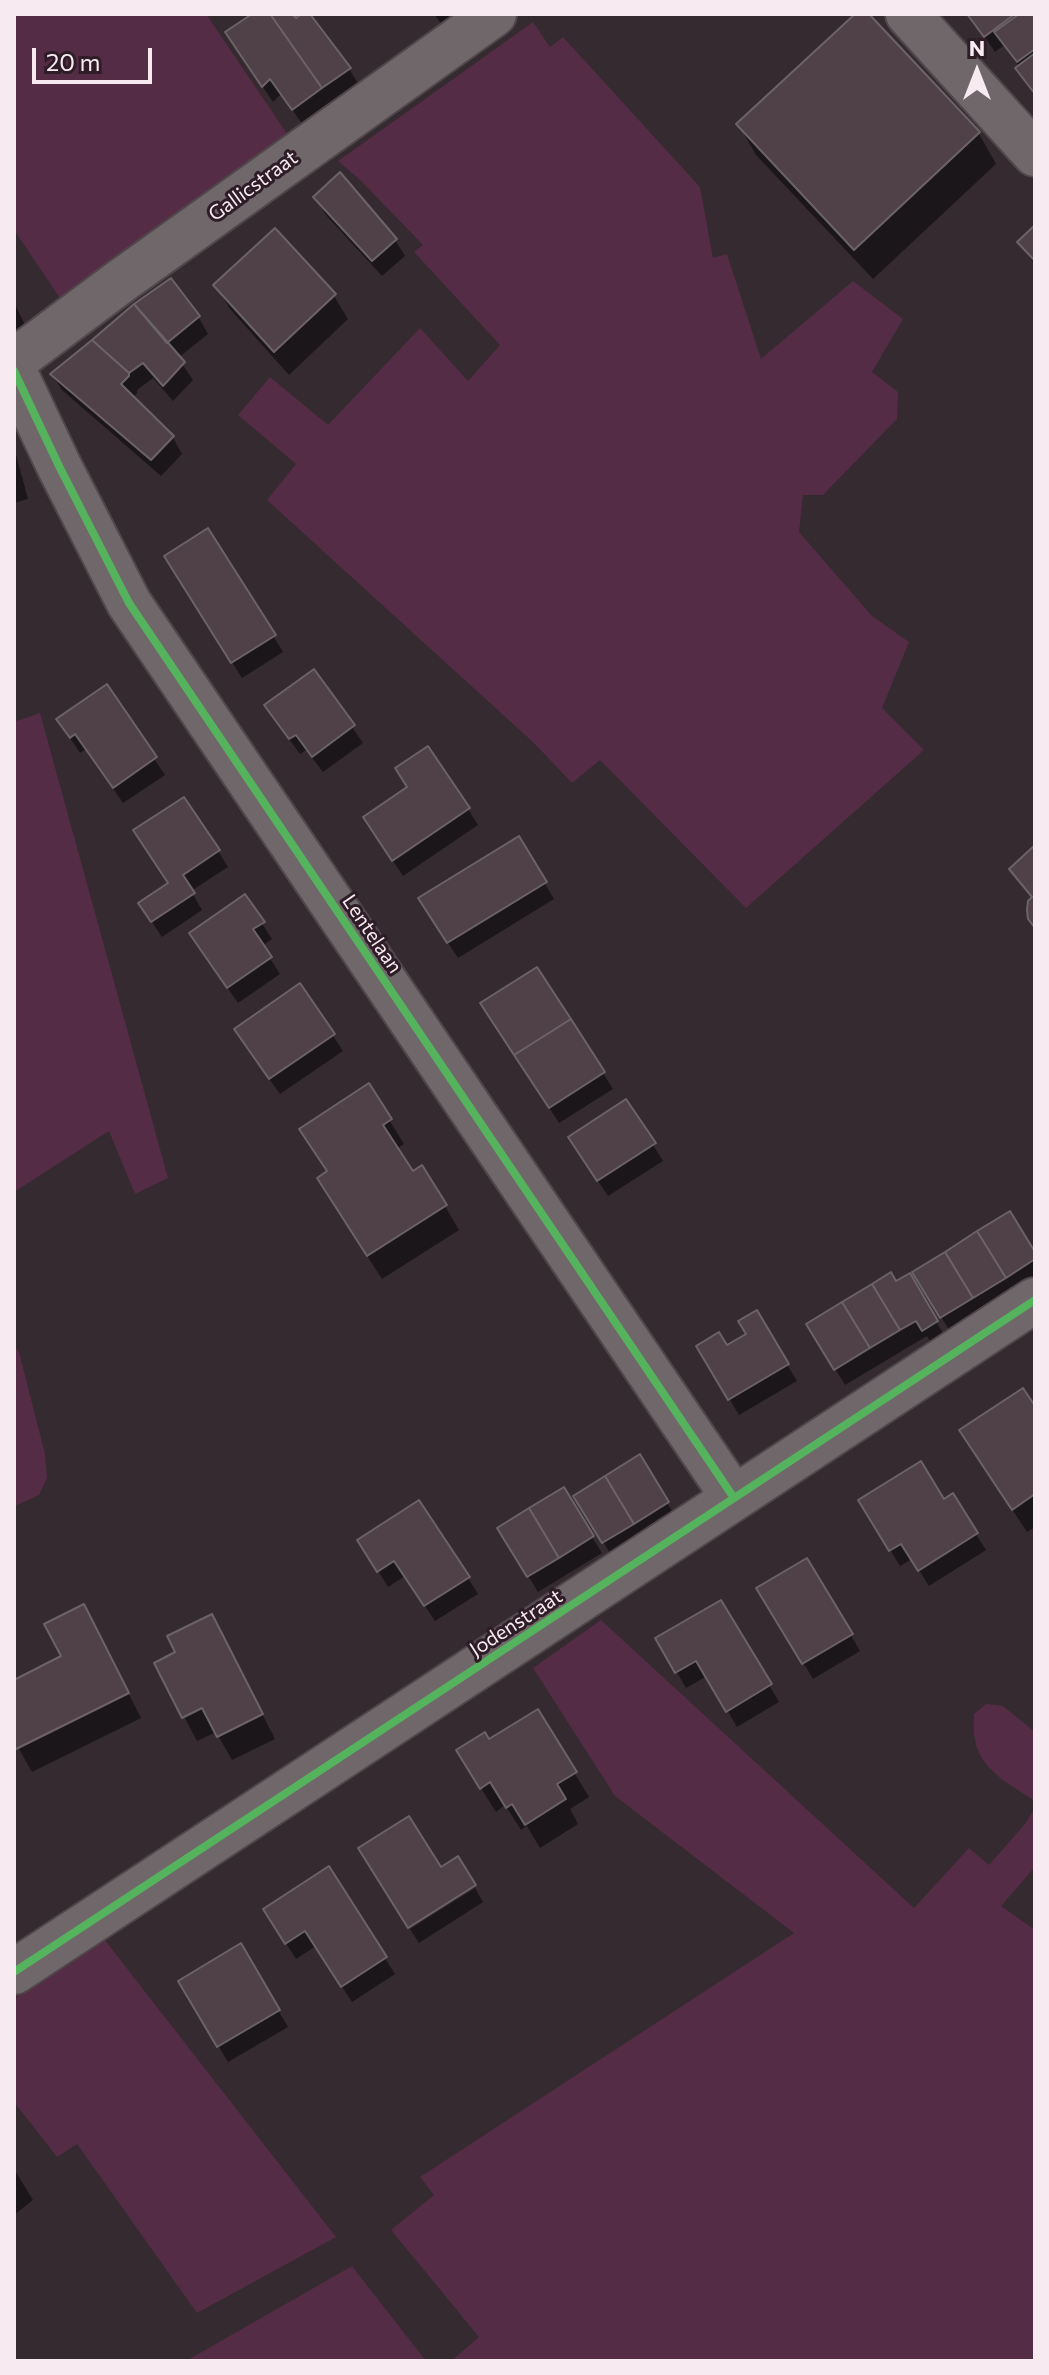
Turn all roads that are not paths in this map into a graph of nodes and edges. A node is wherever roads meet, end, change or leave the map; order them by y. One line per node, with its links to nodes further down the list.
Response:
1 (494, 14): 4 (street, Gallicstraat)
2 (908, 14): 3 (street)
3 (1035, 154)
4 (14, 361)
5 (14, 371): 7 (street, Lentelaan)
6 (1035, 1300): 7 (street, Jodenstraat)
7 (734, 1498): 8 (street, Jodenstraat)
8 (14, 1972)

